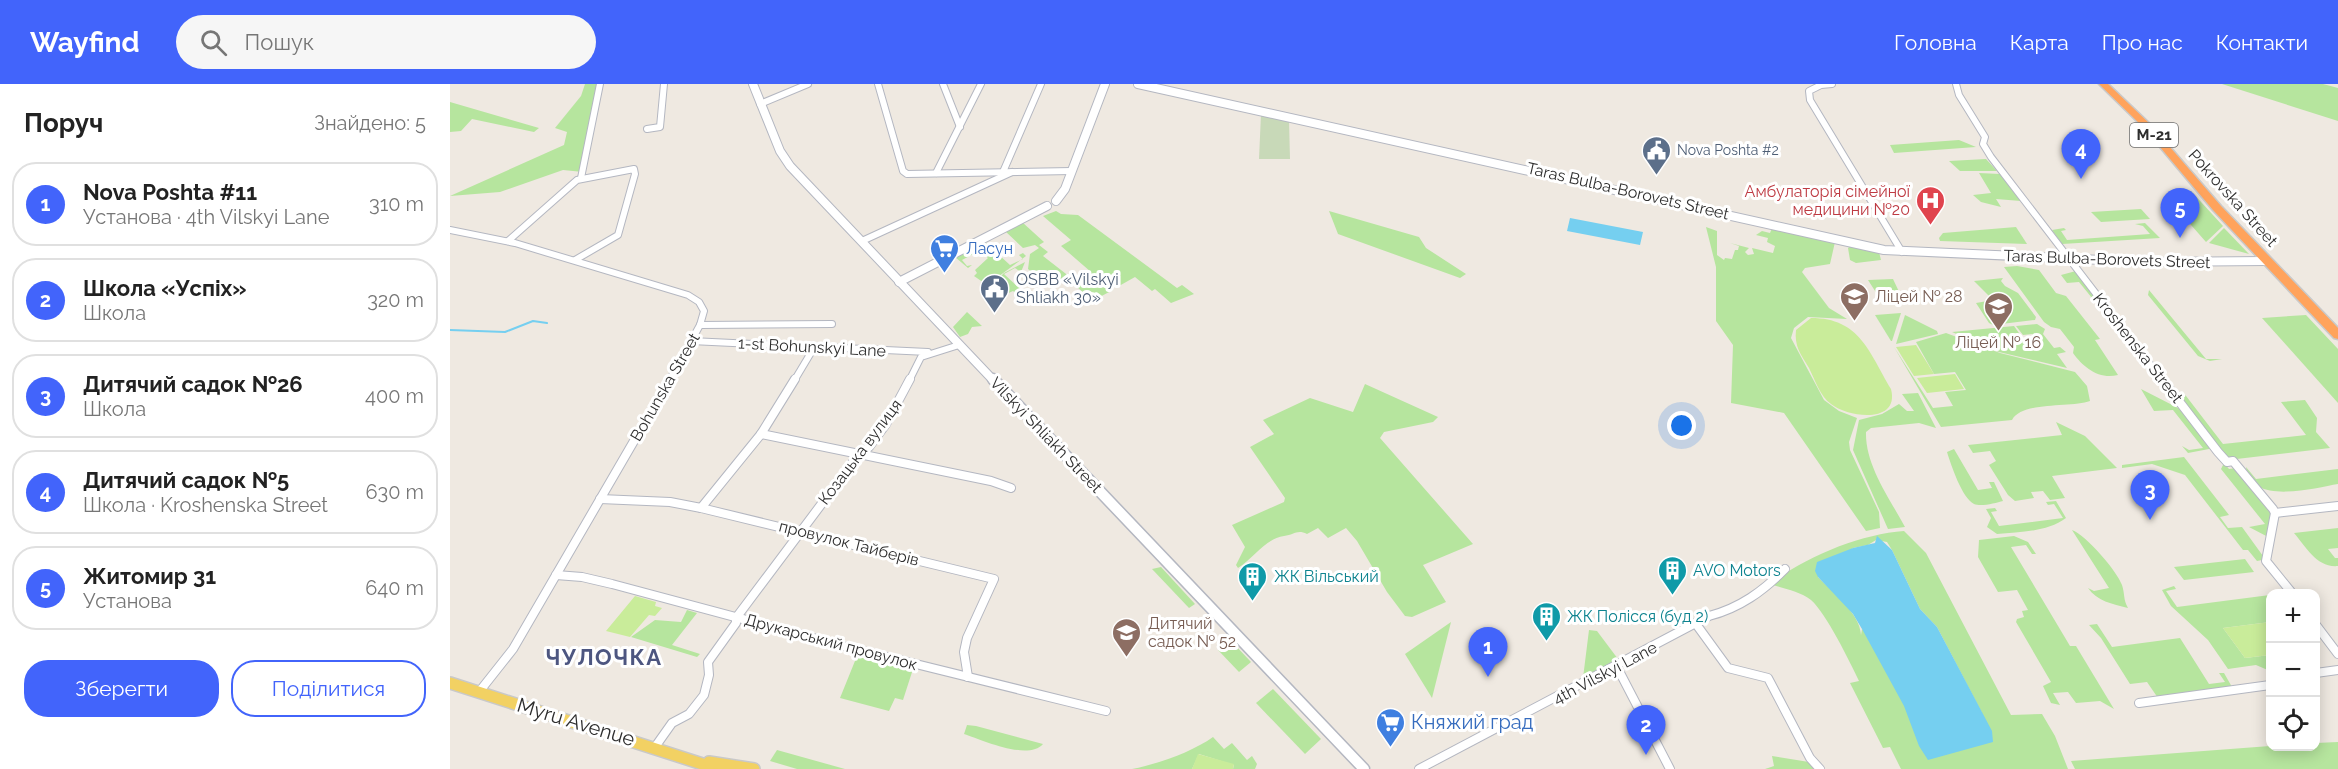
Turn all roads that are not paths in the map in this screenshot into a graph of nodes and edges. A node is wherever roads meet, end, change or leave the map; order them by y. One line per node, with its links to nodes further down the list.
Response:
1 (600, 84): 21 (street)
2 (664, 84): 16 (street)
3 (753, 84): 14 (street, Vilskyi Shliakh Street)
4 (808, 84): 14 (street)
5 (878, 84): 20 (street)
6 (944, 84): 15 (street)
7 (981, 84): 15 (street)
8 (1041, 84): 18 (street)
9 (1105, 84): 17 (street)
10 (1138, 84): 27 (street, Taras Bulba-Borovets Street)
11 (1832, 84): 27 (street)
12 (1956, 84): 28 (street, Kroshenska Street)
13 (2103, 84): 30 (highway, Pokrovska Street / М-21)
14 (760, 104): 26 (street, Vilskyi Shliakh Street)
15 (960, 127): 20 (street)
16 (647, 129)
17 (1072, 171): 19 (street); 22 (street)
18 (1003, 172): 19 (street); 20 (street)
19 (1013, 172): 26 (street)
20 (936, 173)
21 (581, 178): 25 (street); 29 (street)
22 (1056, 201): 23 (street)
23 (1047, 206): 31 (street)
24 (450, 230): 25 (street, Bohunska Street)
25 (508, 241): 29 (street, Bohunska Street)
26 (862, 241): 31 (street, Vilskyi Shliakh Street)
27 (1902, 252): 28 (street, Taras Bulba-Borovets Street)
28 (2069, 259): 30 (street, Taras Bulba-Borovets Street); 45 (street, Kroshenska Street)
29 (575, 260): 33 (street, Bohunska Street)
30 (2267, 261): 34 (highway, Pokrovska Street / М-21)
31 (899, 282): 36 (street, Vilskyi Shliakh Street)
32 (832, 324): 33 (street)
33 (700, 325): 35 (street, Bohunska Street)
34 (2338, 335)
35 (691, 341): 37 (street, 1-st Bohunskyi Lane); 42 (street, Bohunska Street)
36 (959, 345): 38 (street); 67 (street, Vilskyi Shliakh Street)
37 (815, 346): 38 (street, 1-st Bohunskyi Lane); 39 (street)
38 (933, 352): 40 (street, Козацька вулиця)
39 (761, 434): 40 (street); 44 (street)
40 (859, 454): 41 (street); 46 (street, Козацька вулиця)
41 (1011, 488)
42 (600, 499): 44 (street, провулок Тайберів); 48 (street, Bohunska Street)
43 (2338, 506): 45 (street)
44 (701, 508): 46 (street, провулок Тайберів)
45 (2276, 513): 49 (street)
46 (801, 531): 50 (street, Козацька вулиця); 57 (street, провулок Тайберів)
47 (1785, 569): 51 (street, 4th Vilskyi Lane)
48 (556, 575): 50 (street, Друкарський провулок); 60 (street, Bohunska Street)
49 (2288, 589)
50 (736, 618): 57 (street, Друкарський провулок); 63 (street, Козацька вулиця)
51 (1696, 624): 54 (street, 4th Vilskyi Lane); 70 (street)
52 (2320, 630): 53 (street)
53 (2338, 654)
54 (1617, 667): 68 (street, 4th Vilskyi Lane); 69 (street)
55 (2338, 670): 56 (street)
56 (2320, 672)
57 (968, 677): 62 (street, Друкарський провулок)
58 (450, 683): 60 (main road, Myru Avenue)
59 (2266, 686): 61 (street)
60 (479, 692): 63 (main road, Myru Avenue)
61 (2139, 703)
62 (1106, 711)
63 (655, 747): 64 (main road, Myru Avenue)
64 (702, 762): 65 (main road, Myru Avenue); 66 (main road, Myru Avenue)
65 (718, 769)
66 (754, 769)
67 (1364, 769)
68 (1419, 769)
69 (1670, 769)
70 (1820, 769)

